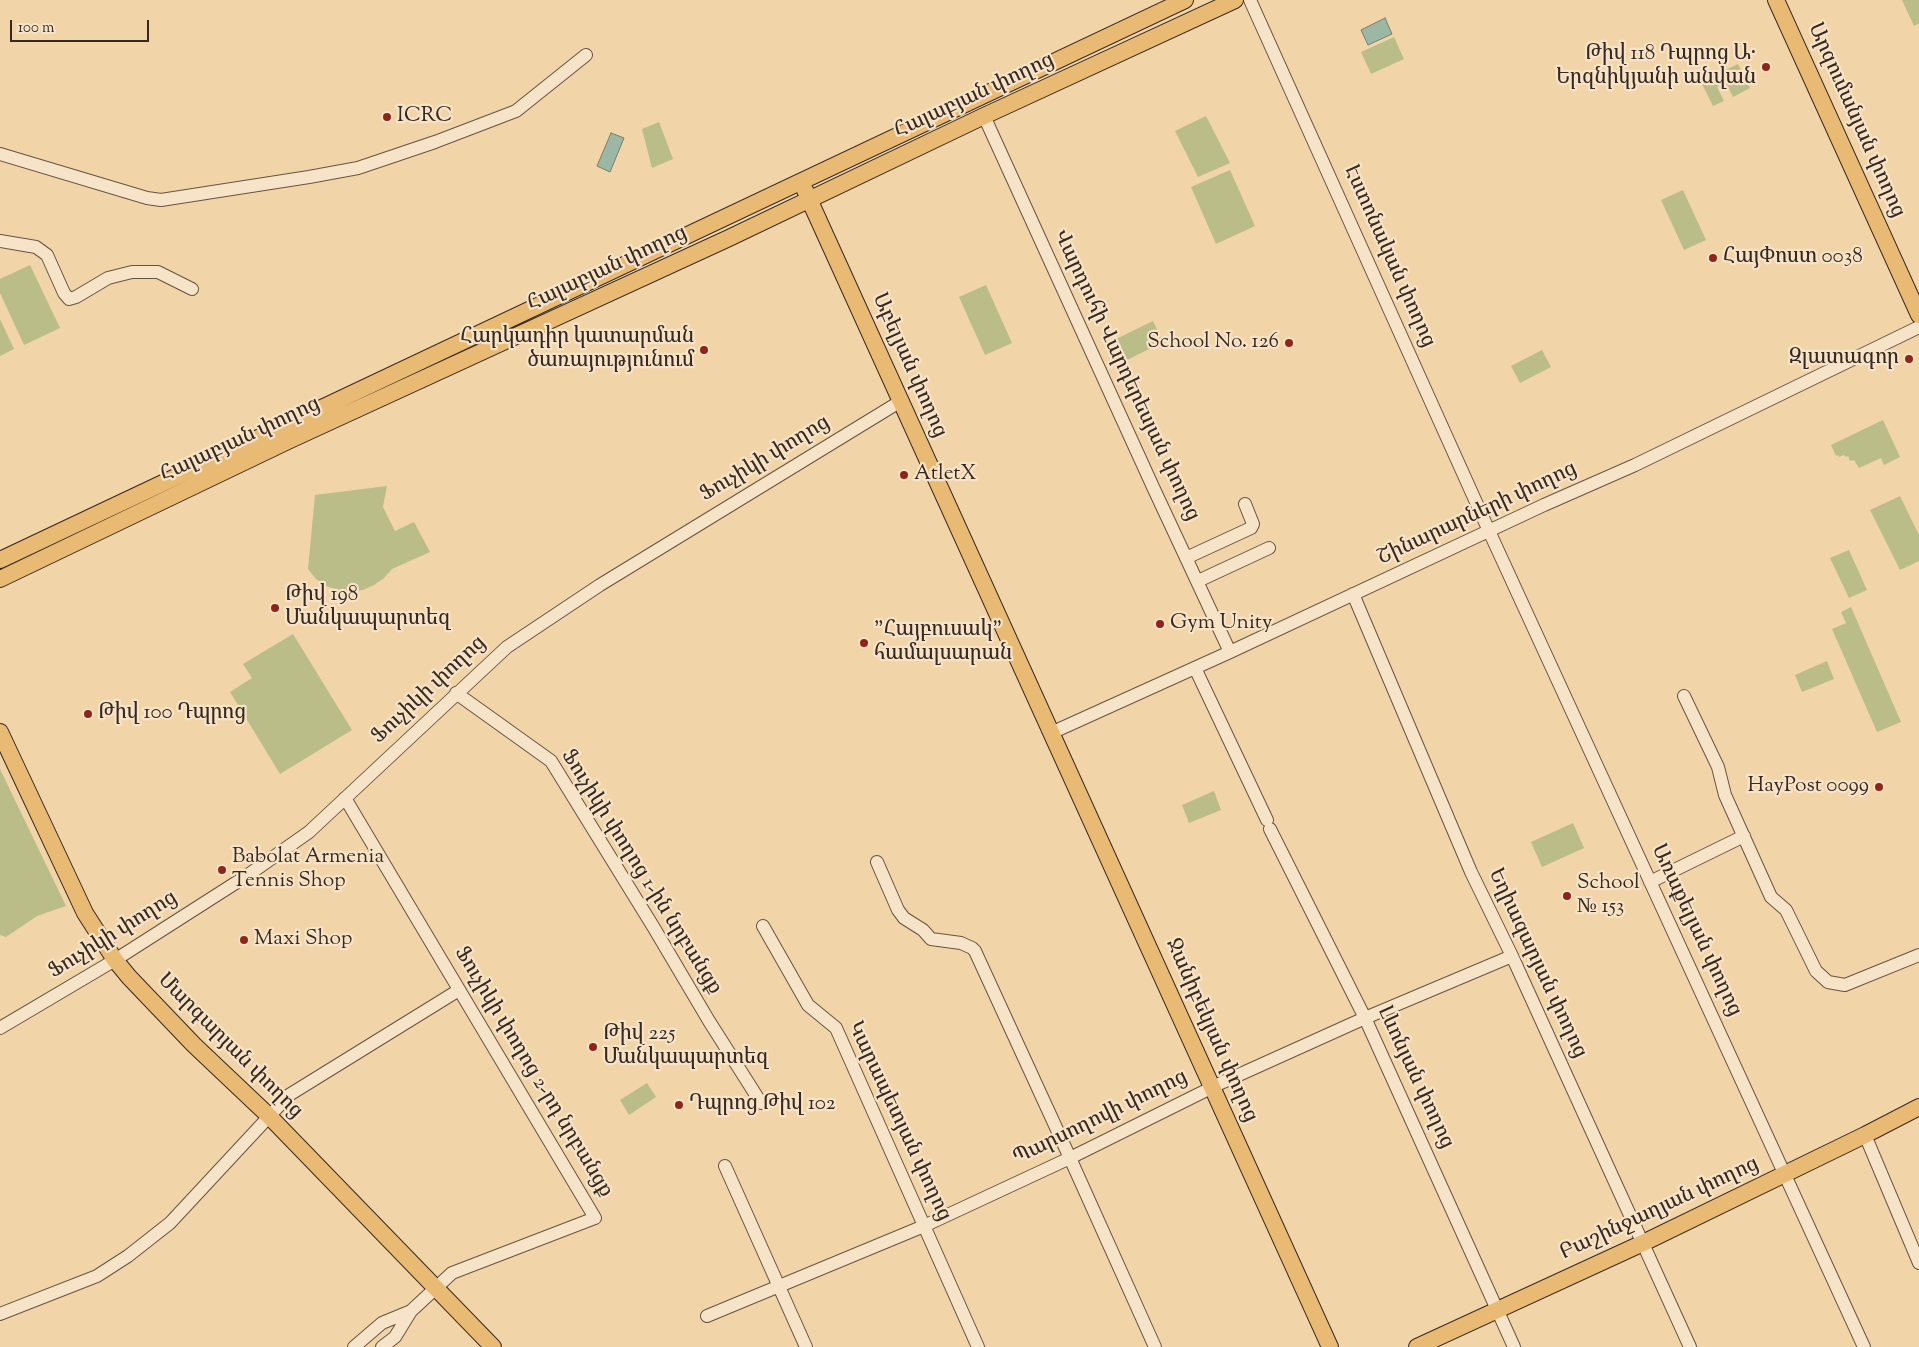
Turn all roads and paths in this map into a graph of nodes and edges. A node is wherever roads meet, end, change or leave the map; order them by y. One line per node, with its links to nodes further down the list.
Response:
1 (1184, 0): 8 (main road, Հալաբյան փողոց)
2 (1234, 0): 6 (main road, Հալաբյան փողոց)
3 (1250, 0): 20 (street, Էստոնական փողոց)
4 (1776, 0): 14 (main road, Արզումանյան փողոց)
5 (586, 55): 7 (street)
6 (984, 116): 9 (main road, Հալաբյան փողոց); 22 (street, Վարդուհի Վարդերեսյան փողոց)
7 (0, 154)
8 (801, 182): 9 (main road, Աբելյան փողոց); 10 (main road, Հալաբյան փողոց)
9 (809, 199): 12 (main road, Հալաբյան փողոց); 18 (main road, Աբելյան փողոց)
10 (687, 236): 12 (main road); 16 (main road, Հալաբյան փողոց)
11 (0, 242): 13 (street)
12 (695, 253): 17 (main road, Հալաբյան փողոց)
13 (192, 289)
14 (1919, 315)
15 (1919, 328): 20 (street, Շինարարների փողոց)
16 (468, 340): 17 (main road); 23 (main road, Հալաբյան փողոց)
17 (476, 354): 24 (main road, Հալաբյան փողոց)
18 (901, 402): 29 (street, Ֆուչիկի փողոց); 32 (main road, Աբելյան փողոց)
19 (1245, 504): 22 (street)
20 (1489, 531): 26 (street, Շինարարների փողոց); 37 (street, Առաքելյան փողոց)
21 (1269, 548): 25 (street)
22 (1186, 558): 25 (street, Վարդուհի Վարդերեսյան փողոց)
23 (0, 560)
24 (0, 578)
25 (1198, 581): 27 (street, Վարդուհի Վարդերեսյան փողոց)
26 (1353, 594): 27 (street, Շինարարների փողոց); 40 (street, Եղիազարյան փողոց)
27 (1230, 652): 28 (street, Շինարարների փողոց)
28 (1195, 668): 32 (street, Շինարարների փողոց); 43 (street, Լևոնյան փողոց)
29 (456, 693): 34 (street, Ֆուչիկի փողոց); 46 (street, Ֆուչիկի փողոց 1-ին նրբանցք)
30 (1684, 696): 35 (street)
31 (0, 732): 41 (main road, Մարգարյան փողոց)
32 (1051, 733): 45 (main road, Ջանիբեկյան փողոց)
33 (0, 748): 41 (main road, Մարգարյան փողոց)
34 (345, 798): 41 (street, Ֆուչիկի փողոց); 42 (street, Ֆուչիկի փողոց 2-րդ նրբանցք)
35 (1744, 836): 37 (street); 39 (street)
36 (877, 862): 50 (street)
37 (1650, 882): 52 (street, Առաքելյան փողոց)
38 (763, 926): 53 (street, Կարապետյան փողոց)
39 (1919, 955)
40 (1512, 956): 43 (street, Պարսողովի փողոց); 54 (street, Եղիազարյան փողոց)
41 (114, 961): 44 (street, Ֆուչիկի փողոց); 48 (main road, Մարգարյան փողոց)
42 (459, 990): 48 (street); 57 (street, Ֆուչիկի փողոց 2-րդ նրբանցք)
43 (1365, 1018): 45 (street, Պարսողովի փողոց); 58 (street, Լևոնյան փողոց)
44 (0, 1028)
45 (1212, 1088): 50 (street, Պարսողովի փողոց); 70 (main road, Ջանիբեկյան փողոց)
46 (761, 1103)
47 (1919, 1107): 49 (main road, Բաշինջաղյան փողոց)
48 (268, 1117): 57 (main road, Մարգարյան փողոց); 60 (street)
49 (1865, 1135): 52 (main road, Բաշինջաղյան փողոց); 55 (street)
50 (1070, 1158): 53 (street, Պարսողովի փողոց); 69 (street)
51 (725, 1166): 56 (street)
52 (1786, 1174): 54 (main road, Բաշինջաղյան փողոց); 74 (street, Առաքելյան փողոց)
53 (924, 1226): 56 (street, Պարսողովի փողոց); 68 (street, Կարապետյան փողոց)
54 (1643, 1243): 58 (main road, Բաշինջաղյան փողոց); 73 (street, Եղիազարյան փողոց)
55 (1919, 1263)
56 (779, 1287): 61 (street, Պարսողովի փողոց); 67 (street)
57 (434, 1289): 59 (street); 66 (main road, Մարգարյան փողոց)
58 (1498, 1310): 71 (main road, Բաշինջաղյան փողոց); 72 (street, Լևոնյան փողոց)
59 (411, 1311): 62 (street); 63 (street)
60 (0, 1314)
61 (706, 1316)
62 (382, 1323): 63 (street); 64 (street)
63 (395, 1337): 65 (street)
64 (354, 1347)
65 (382, 1347)
66 (492, 1347)
67 (806, 1347)
68 (978, 1347)
69 (1155, 1347)
70 (1330, 1347)
71 (1417, 1347)
72 (1514, 1347)
73 (1690, 1347)
74 (1864, 1347)

